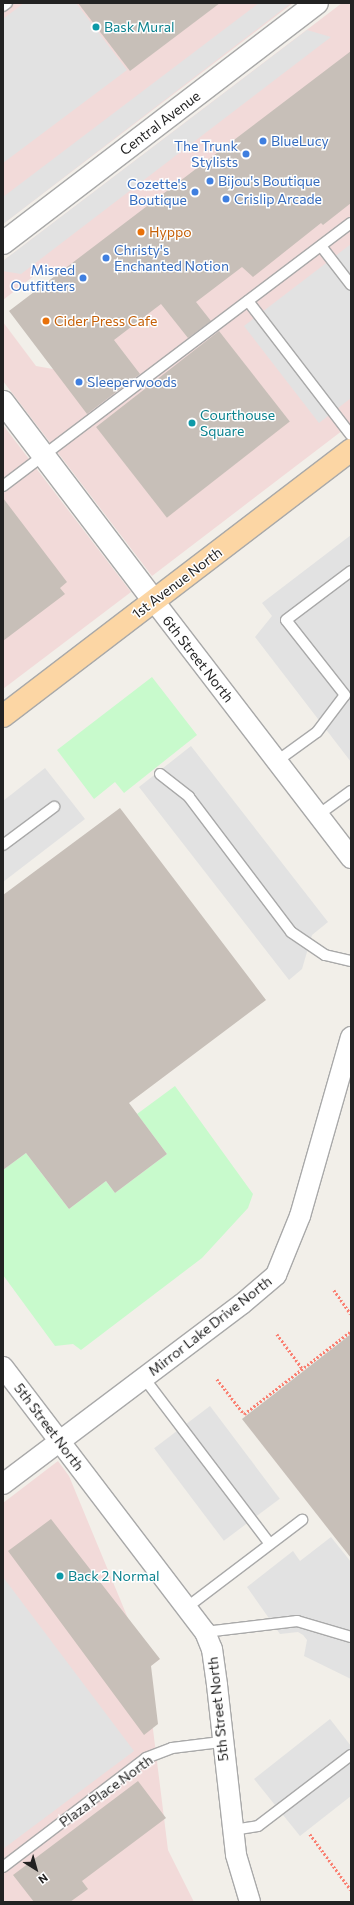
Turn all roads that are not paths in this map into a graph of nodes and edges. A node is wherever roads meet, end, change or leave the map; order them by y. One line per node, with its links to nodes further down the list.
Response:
1 (7, 3): 3 (lane)
2 (317, 3): 5 (street, Central Avenue)
3 (3, 6)
4 (351, 223): 6 (lane)
5 (3, 243)
6 (321, 246): 7 (lane); 8 (lane)
7 (351, 284)
8 (248, 301): 10 (lane); 12 (lane)
9 (3, 402): 12 (street, 6th Street North)
10 (351, 435)
11 (351, 450): 15 (main road, 1st Avenue North)
12 (44, 456): 13 (lane); 15 (street, 6th Street North)
13 (3, 486)
14 (351, 571): 16 (lane)
15 (154, 601): 17 (main road, 1st Avenue North); 18 (street, 6th Street North)
16 (348, 691): 18 (lane)
17 (3, 716)
18 (277, 761): 22 (street, 6th Street North)
19 (160, 774): 25 (lane)
20 (351, 791): 22 (lane)
21 (54, 807): 23 (lane)
22 (318, 815): 24 (street, 6th Street North)
23 (3, 845)
24 (351, 858)
25 (351, 961)
26 (351, 1037): 28 (street, Mirror Lake Drive North)
27 (3, 1367): 29 (street, 5th Street North)
28 (144, 1378): 29 (street, Mirror Lake Drive North); 32 (lane)
29 (59, 1441): 30 (street, Mirror Lake Drive North); 33 (street, 5th Street North)
30 (3, 1484)
31 (302, 1520): 32 (lane)
32 (270, 1544): 33 (lane)
33 (186, 1608): 34 (street, 5th Street North)
34 (205, 1632): 35 (lane); 36 (street, 5th Street North)
35 (351, 1637)
36 (221, 1742): 38 (street, 5th Street North); 39 (lane, Plaza Place North)
37 (351, 1755): 38 (lane)
38 (233, 1830): 40 (street, 5th Street North)
39 (3, 1867)
40 (250, 1902)

